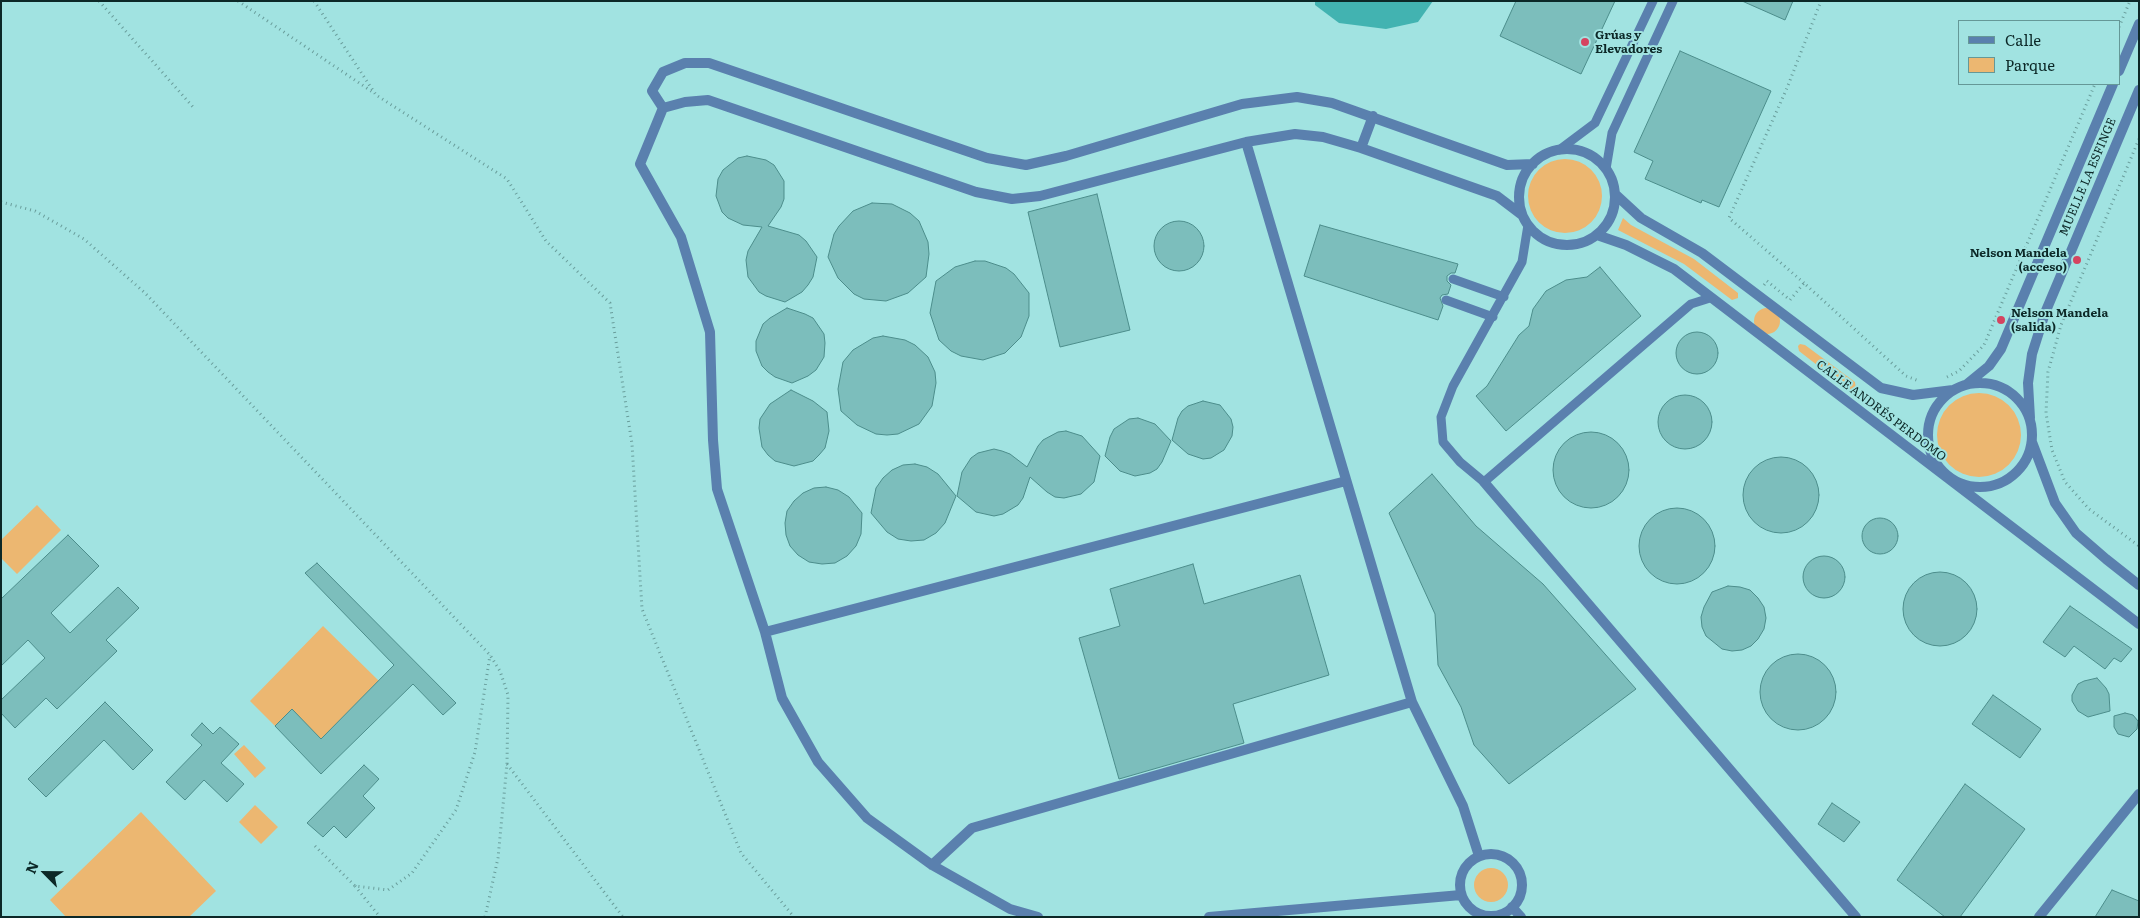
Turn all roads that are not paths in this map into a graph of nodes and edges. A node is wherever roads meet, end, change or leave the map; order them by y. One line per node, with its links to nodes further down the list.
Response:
1 (1652, 1): 11 (lane)
2 (1673, 1): 13 (lane)
3 (2139, 24): 4 (street)
4 (2120, 69)
5 (2113, 85): 23 (street, MUELLE LA ESFINGE)
6 (2139, 90): 25 (street, MUELLE LA ESFINGE)
7 (663, 108): 8 (street); 9 (street); 32 (street)
8 (1373, 116): 10 (street); 12 (street)
9 (1246, 142): 10 (street); 28 (street)
10 (1361, 148): 15 (street)
11 (1559, 150): 12 (street); 13 (street)
12 (1532, 164): 15 (street)
13 (1606, 169): 14 (street)
14 (1615, 194): 17 (street); 24 (street, CALLE ANDRÉS PERDOMO)
15 (1522, 215): 16 (street)
16 (1528, 225): 17 (street); 19 (lane)
17 (1597, 235): 20 (street, CALLE ANDRÉS PERDOMO)
18 (1453, 279): 19 (lane)
19 (1504, 297): 22 (lane)
20 (1710, 298): 27 (street, CALLE ANDRÉS PERDOMO); 29 (lane)
21 (1446, 300): 22 (lane)
22 (1492, 317): 29 (lane)
23 (1967, 384): 24 (street); 25 (street)
24 (1953, 390): 27 (street)
25 (2030, 418): 26 (street)
26 (2032, 442): 27 (street); 30 (street)
27 (1952, 480): 31 (street, CALLE ANDRÉS PERDOMO)
28 (1346, 481): 32 (street); 33 (street)
29 (1484, 482): 42 (street)
30 (2139, 585)
31 (2139, 624)
32 (765, 632): 36 (street)
33 (1412, 702): 35 (street); 36 (street)
34 (2139, 794): 43 (street)
35 (1479, 856): 37 (street); 38 (street)
36 (932, 865): 39 (street)
37 (1462, 895): 38 (street); 40 (street)
38 (1512, 907): 41 (street)
39 (1038, 917)
40 (1209, 917)
41 (1521, 917)
42 (1856, 917)
43 (2039, 917)

